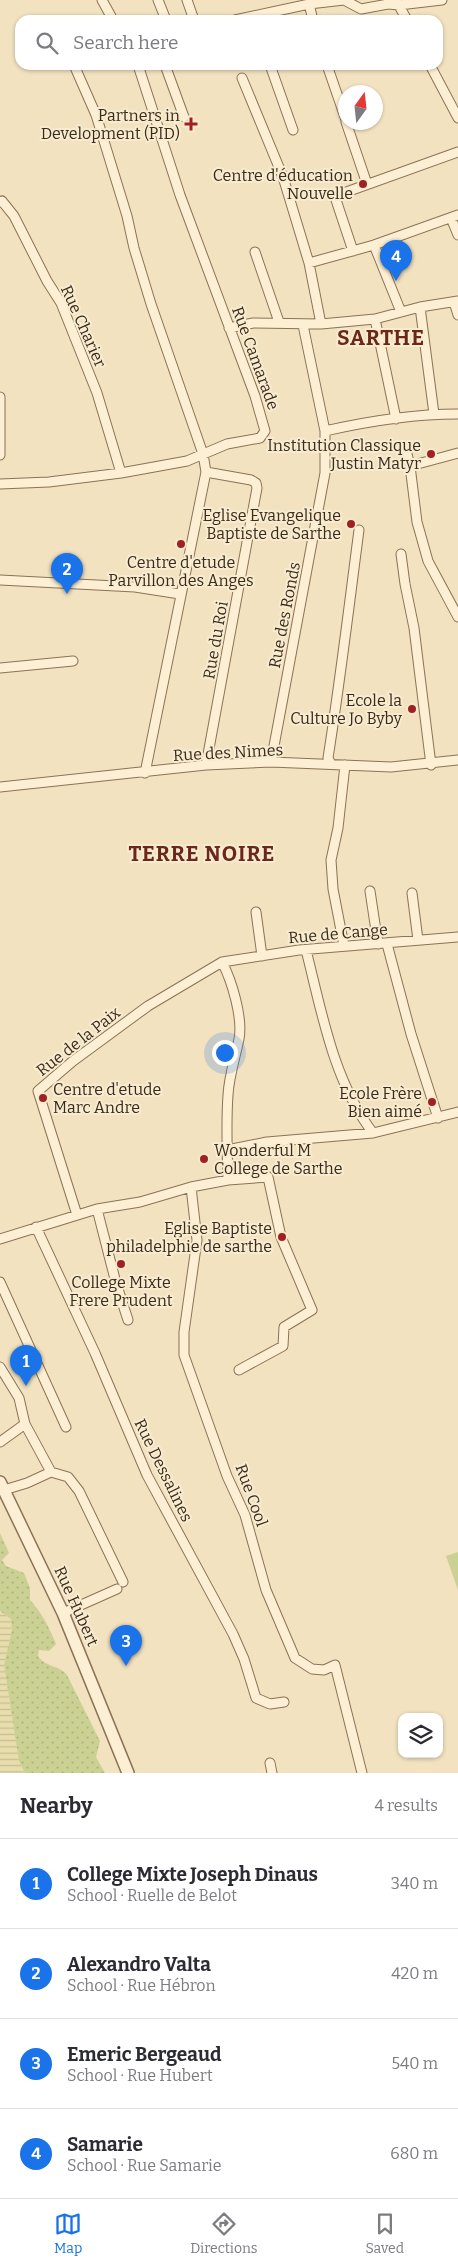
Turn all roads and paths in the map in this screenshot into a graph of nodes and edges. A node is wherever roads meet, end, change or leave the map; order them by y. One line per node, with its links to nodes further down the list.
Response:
1 (102, 0): 8 (street)
2 (158, 0): 9 (street)
3 (186, 0): 10 (street)
4 (344, 0): 6 (street); 7 (street)
5 (442, 0): 6 (street)
6 (398, 3): 13 (street)
7 (309, 4): 11 (street); 12 (street)
8 (110, 15)
9 (164, 15)
10 (192, 15)
11 (267, 15)
12 (312, 15)
13 (404, 15)
14 (76, 70): 51 (street)
15 (140, 70): 43 (street, Rue Camarade)
16 (167, 70): 22 (street)
17 (272, 70): 24 (street)
18 (329, 70): 21 (street)
19 (433, 70): 23 (street)
20 (242, 78): 34 (street)
21 (338, 97)
22 (184, 117)
23 (458, 118)
24 (293, 130)
25 (349, 130): 27 (street)
26 (458, 152): 27 (street)
27 (367, 184): 32 (street)
28 (0, 202): 55 (street, Rue Charier)
29 (454, 216): 30 (street); 31 (street)
30 (458, 236)
31 (374, 245): 32 (street); 37 (street)
32 (353, 251): 34 (street)
33 (255, 252): 40 (street)
34 (309, 263): 41 (street)
35 (456, 302): 36 (street); 38 (street)
36 (420, 307): 37 (street); 45 (street)
37 (401, 312): 39 (street)
38 (458, 316)
39 (375, 319): 41 (street); 47 (street)
40 (279, 322): 42 (street); 43 (street)
41 (321, 324): 42 (street)
42 (303, 325): 48 (street, Rue des Ronds)
43 (229, 328): 51 (street, Rue Camarade)
44 (0, 397): 52 (street)
45 (434, 414): 46 (street); 47 (street)
46 (458, 414)
47 (396, 419): 48 (street)
48 (325, 431): 65 (street, Rue des Ronds)
49 (405, 446): 53 (street)
50 (458, 453): 53 (street)
51 (203, 454): 54 (street); 55 (street, Rue Camarade)
52 (0, 455)
53 (410, 466): 61 (street)
54 (206, 472): 60 (street); 68 (street, Rue du Roi)
55 (121, 473): 56 (street, Rue Camarade)
56 (0, 484)
57 (359, 530): 66 (street)
58 (401, 554): 69 (street)
59 (0, 580): 60 (street)
60 (180, 594): 70 (street)
61 (458, 617)
62 (73, 661): 63 (street)
63 (0, 668)
64 (458, 760): 69 (street, Rue des Nimes)
65 (271, 762): 66 (street, Rue des Nimes); 68 (street, Rue des Nimes)
66 (331, 764): 67 (street, Rue des Nimes)
67 (345, 764): 69 (street, Rue des Nimes); 78 (street)
68 (206, 765): 70 (street, Rue des Nimes)
69 (431, 765)
70 (145, 773): 71 (street, Rue des Nimes)
71 (0, 787)
72 (370, 891): 77 (street)
73 (412, 893): 76 (street)
74 (256, 912): 80 (street)
75 (458, 937): 76 (street, Rue de Cange)
76 (418, 940): 77 (street, Rue de Cange)
77 (383, 944): 78 (street, Rue de Cange); 83 (street)
78 (344, 946): 79 (street, Rue de Cange)
79 (306, 950): 80 (street, Rue de Cange); 84 (street)
80 (262, 956): 81 (street, Rue de Cange)
81 (222, 962): 85 (street); 89 (street, Rue de la Paix)
82 (458, 1112): 83 (street)
83 (438, 1118): 84 (street)
84 (373, 1133): 85 (street)
85 (227, 1150): 86 (street)
86 (228, 1180): 87 (street); 95 (street)
87 (190, 1187): 88 (street); 106 (street, Rue Cool)
88 (97, 1209): 89 (street); 93 (street)
89 (77, 1215): 90 (street)
90 (36, 1227): 91 (street); 102 (street, Rue Dessalines)
91 (0, 1239)
92 (0, 1282): 97 (street)
93 (128, 1320)
94 (0, 1367): 96 (street)
95 (239, 1370)
96 (25, 1424): 98 (street); 99 (street)
97 (66, 1427)
98 (0, 1442)
99 (51, 1472): 100 (street); 101 (street)
100 (2, 1486): 101 (street, Rue Hubert)
101 (63, 1613): 104 (street, Rue Hubert)
102 (284, 1702)
103 (270, 1763): 105 (street)
104 (128, 1773)
105 (272, 1773)
106 (362, 1773)

